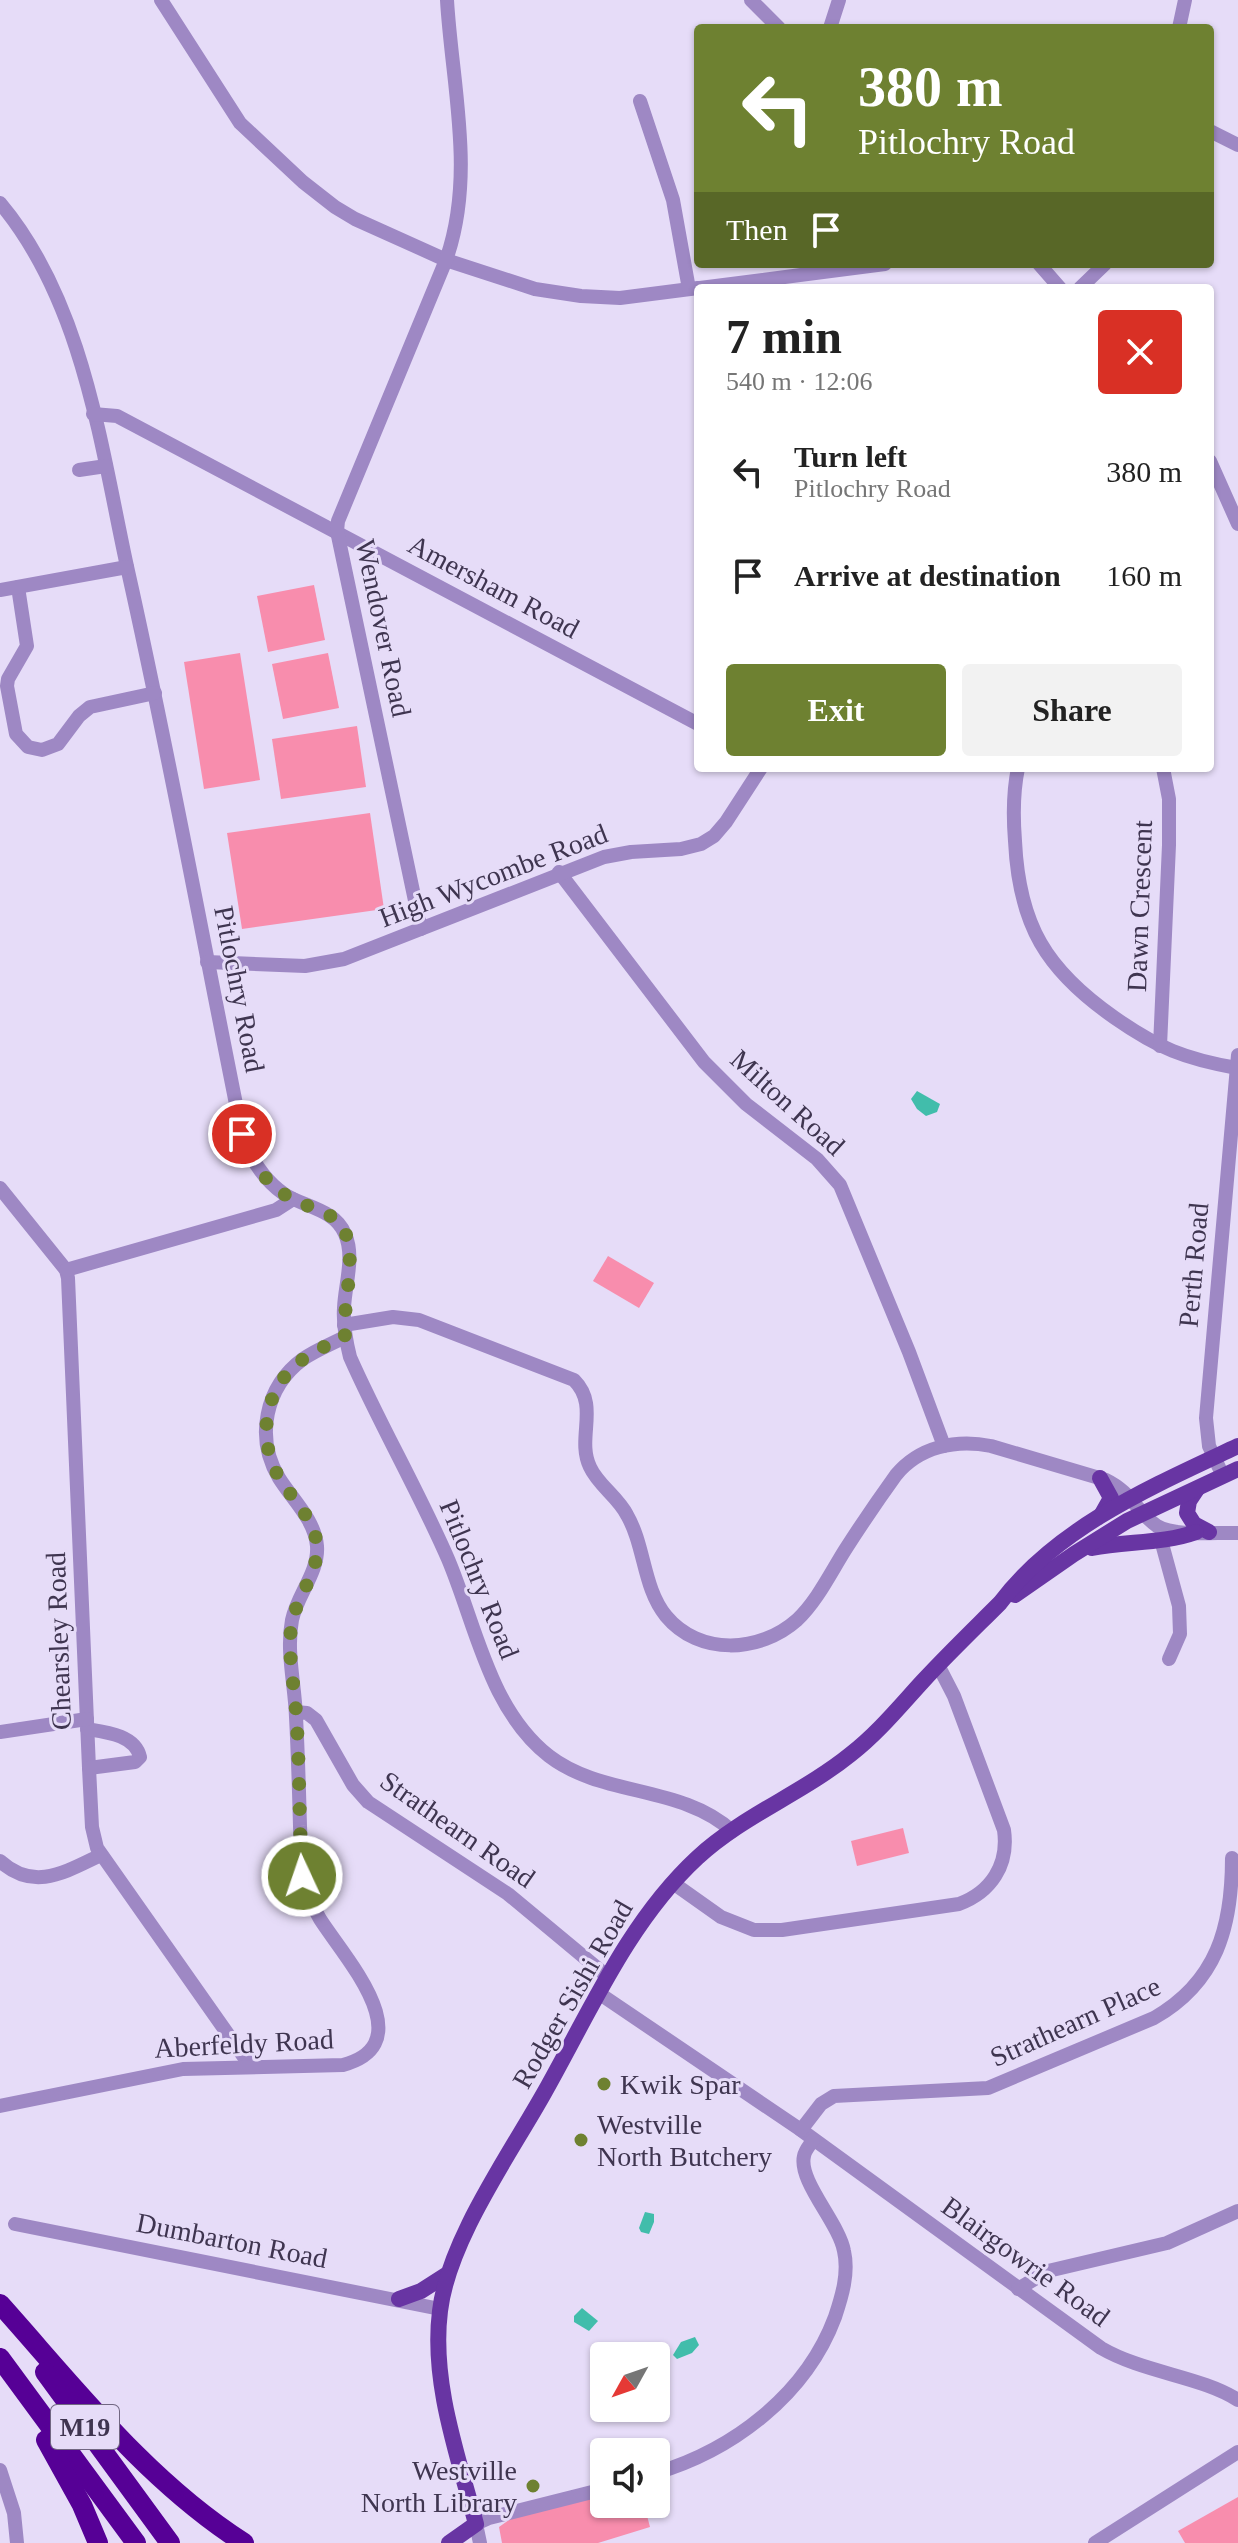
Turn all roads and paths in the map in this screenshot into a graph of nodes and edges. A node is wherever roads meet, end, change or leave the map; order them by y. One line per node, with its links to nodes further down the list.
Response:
1 (161, 0): 13 (street)
2 (447, 0): 13 (street, Wendover Road)
3 (751, 0): 6 (street)
4 (839, 0): 7 (street)
5 (1185, 0): 8 (street)
6 (775, 24)
7 (831, 24)
8 (1180, 24)
9 (640, 101): 17 (street)
10 (1214, 133): 11 (street)
11 (1238, 145)
12 (0, 203): 22 (street, Pitlochry Road)
13 (446, 260): 21 (street); 27 (street, Wendover Road)
14 (855, 268): 18 (street)
15 (1042, 268): 19 (street)
16 (1101, 268): 20 (street)
17 (695, 284)
18 (734, 284)
19 (1056, 284)
20 (1084, 284)
21 (694, 289)
22 (93, 414): 23 (street, Pitlochry Road); 27 (street, Amersham Road)
23 (106, 466): 24 (street); 28 (street, Pitlochry Road)
24 (79, 470)
25 (1214, 470): 26 (street)
26 (1238, 524)
27 (337, 531): 32 (street, Amersham Road); 37 (street, Wendover Road)
28 (127, 567): 29 (street); 31 (street, Pitlochry Road)
29 (18, 587): 30 (street); 31 (street)
30 (0, 590)
31 (155, 693): 38 (street, Pitlochry Road)
32 (694, 722)
33 (758, 772): 36 (street, High Wycombe Road)
34 (1017, 772): 39 (street, Dawn Crescent)
35 (1164, 772): 39 (street, Dawn Crescent)
36 (559, 872): 37 (street, High Wycombe Road); 45 (street, Milton Road)
37 (421, 929): 38 (street, High Wycombe Road)
38 (207, 962): 42 (street, Pitlochry Road)
39 (1160, 1046): 40 (street, Dawn Crescent)
40 (1237, 1071): 47 (street, Perth Road)
41 (0, 1188): 43 (street)
42 (293, 1199): 43 (street); 44 (street, Pitlochry Road)
43 (66, 1270): 62 (street, Chearsley Road)
44 (345, 1331): 45 (street, Aberfeldy Road); 61 (street, Aberfeldy Road); 65 (street, Pitlochry Road)
45 (944, 1446): 49 (street, Aberfeldy Road)
46 (1238, 1446): 47 (main road, Rodger Sishi Road)
47 (1214, 1458): 48 (street, Perth Road); 51 (main road, Rodger Sishi Road)
48 (1231, 1473): 50 (main road, Rodger Sishi Road)
49 (1100, 1478): 51 (street, Aberfeldy Road); 53 (main road)
50 (1197, 1489): 52 (main road, Rodger Sishi Road); 54 (main road)
51 (1132, 1499): 52 (street, Aberfeldy Road); 53 (main road, Rodger Sishi Road)
52 (1143, 1513): 54 (street); 57 (main road, Rodger Sishi Road)
53 (1098, 1518): 58 (main road, Rodger Sishi Road)
54 (1202, 1532): 55 (street); 56 (main road)
55 (1238, 1533)
56 (1161, 1540): 57 (main road); 59 (street)
57 (1078, 1551): 58 (main road, Rodger Sishi Road)
58 (1000, 1603): 60 (main road, Rodger Sishi Road)
59 (1169, 1659)
60 (938, 1665): 65 (main road, Rodger Sishi Road); 69 (street)
61 (296, 1712): 70 (street, Strathearn Road); 72 (street, Aberfeldy Road)
62 (87, 1724): 63 (street); 64 (street, Chearsley Road); 64 (street)
63 (0, 1732)
64 (89, 1768): 66 (street, Chearsley Road)
65 (732, 1831): 69 (main road, Rodger Sishi Road)
66 (101, 1855): 68 (street); 72 (street, Chearsley Road)
67 (1232, 1858): 74 (street, Strathearn Place)
68 (0, 1861)
69 (673, 1883): 70 (main road, Rodger Sishi Road)
70 (608, 1977): 71 (main road, Rodger Sishi Road)
71 (600, 1994): 74 (street, Blairgowrie Road); 77 (main road, Rodger Sishi Road)
72 (251, 2067): 73 (street, Aberfeldy Road)
73 (0, 2106)
74 (807, 2135): 78 (street, Blairgowrie Road); 87 (street)
75 (1238, 2211): 78 (street)
76 (15, 2224): 79 (street, Dumbarton Road)
77 (446, 2275): 79 (main road); 81 (main road, Rodger Sishi Road)
78 (1018, 2289): 85 (street, Blairgowrie Road)
79 (399, 2299): 81 (street, Dumbarton Road)
80 (0, 2304): 95 (highway)
81 (440, 2309): 90 (main road, Rodger Sishi Road)
82 (0, 2311): 94 (highway, M19)
83 (0, 2358): 93 (highway, M19)
84 (0, 2373): 92 (highway)
85 (1238, 2400)
86 (1238, 2452): 98 (street)
87 (670, 2468)
88 (0, 2470): 91 (street)
89 (590, 2493): 90 (street)
90 (476, 2524): 96 (main road); 97 (street, Rodger Sishi Road)
91 (17, 2543)
92 (98, 2543)
93 (136, 2543)
94 (170, 2543)
95 (244, 2543)
96 (449, 2543)
97 (480, 2543)
98 (1095, 2543)

